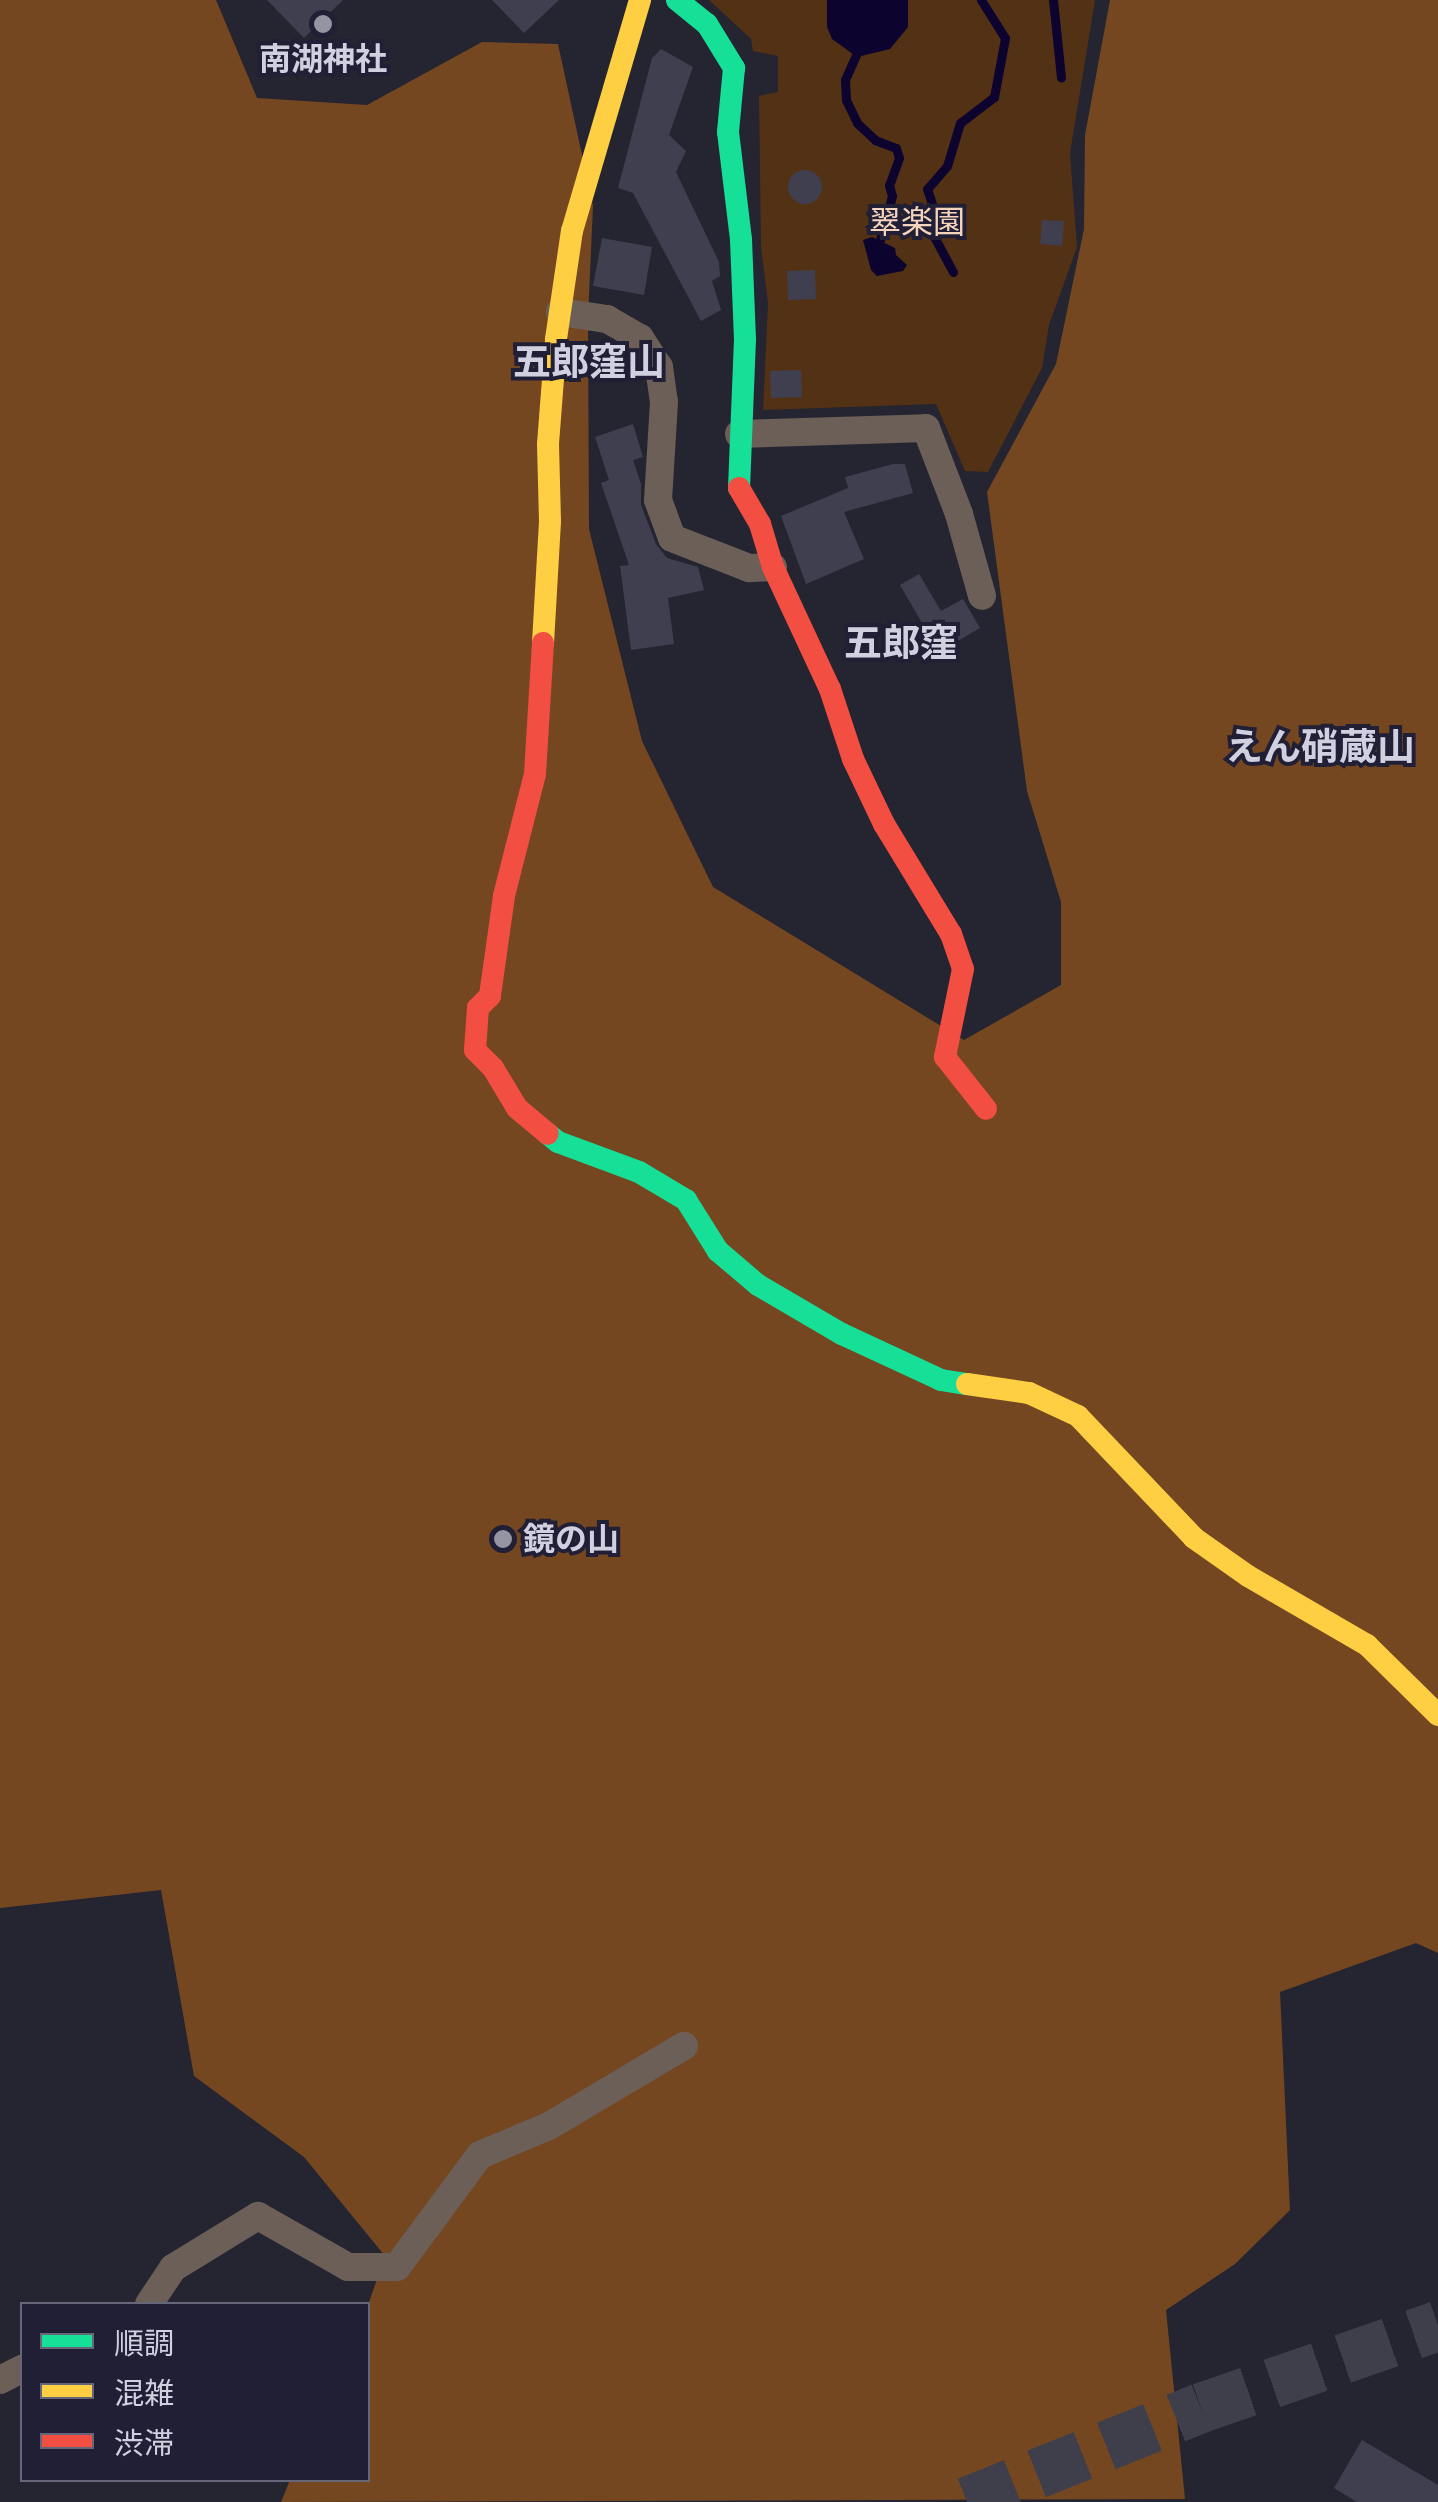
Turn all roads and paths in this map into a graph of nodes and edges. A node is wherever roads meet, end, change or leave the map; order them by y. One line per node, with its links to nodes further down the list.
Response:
1 (640, 0): 3 (street)
2 (677, 0): 4 (street)
3 (560, 312): 5 (street); 8 (street)
4 (738, 434): 5 (street); 6 (street)
5 (774, 568): 7 (street)
6 (982, 596)
7 (986, 1109)
8 (1438, 1715)
9 (684, 2046): 10 (street)
10 (150, 2302)

